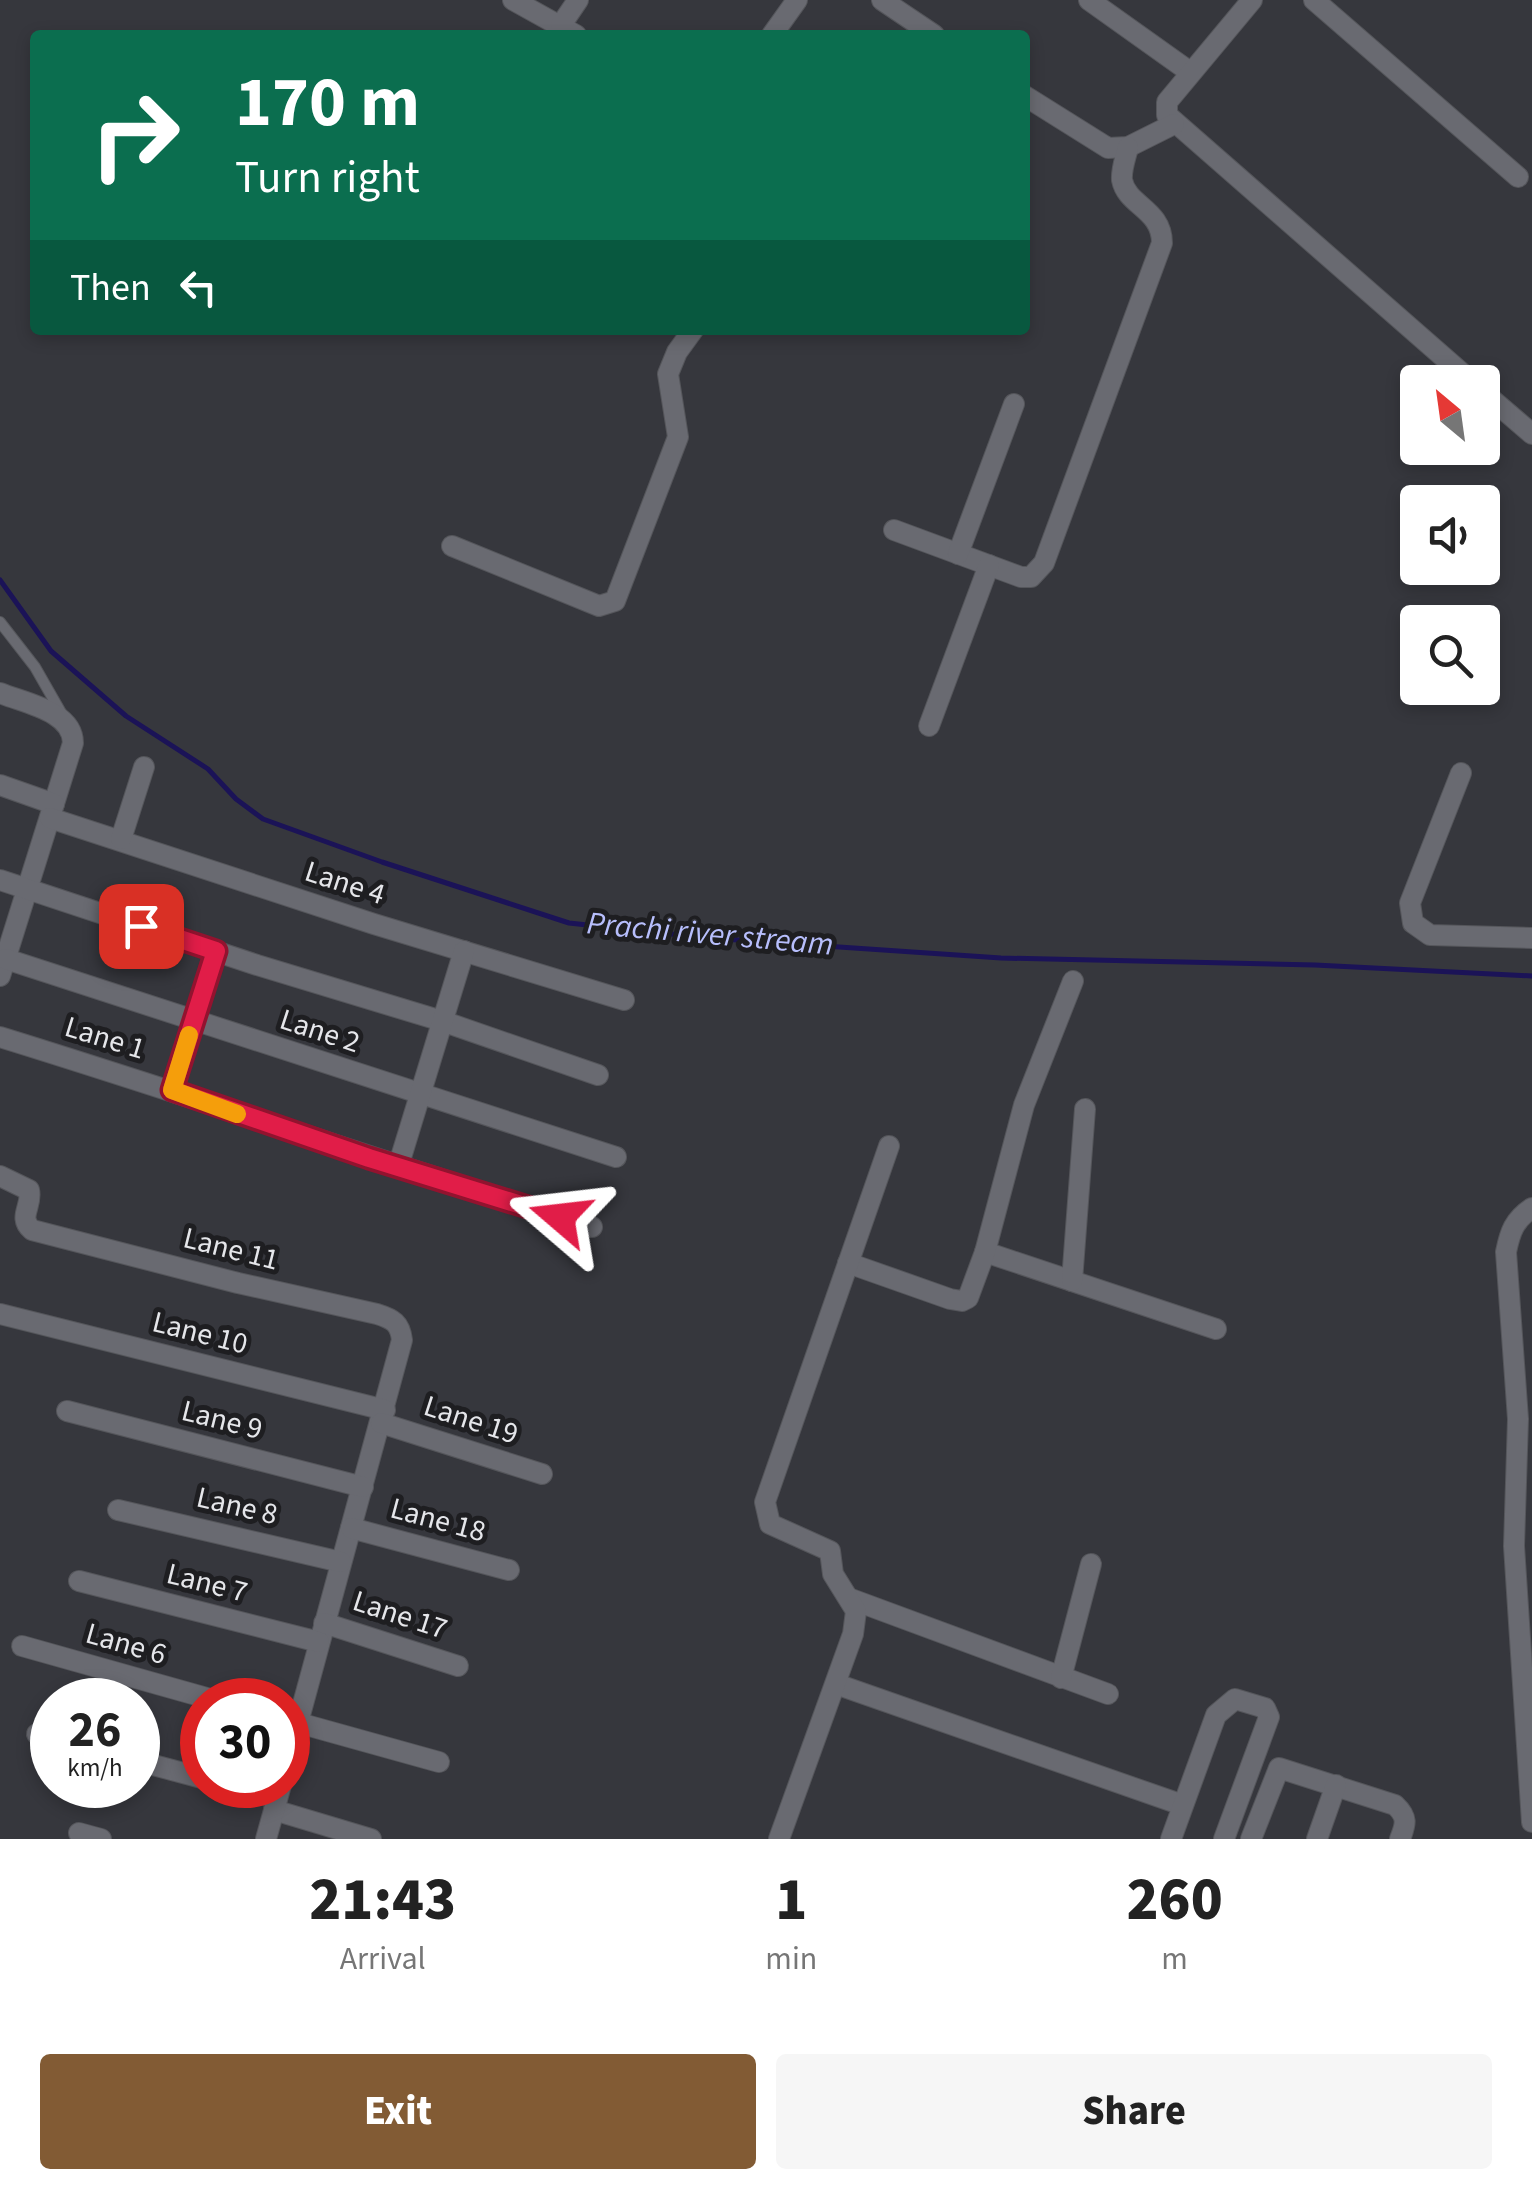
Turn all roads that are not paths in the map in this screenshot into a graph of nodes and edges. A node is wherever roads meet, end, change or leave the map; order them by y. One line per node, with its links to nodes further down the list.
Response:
1 (514, 0): 9 (street)
2 (578, 0): 9 (street)
3 (798, 0): 10 (street)
4 (882, 0): 8 (street)
5 (1090, 0): 11 (street)
6 (1314, 0): 15 (street)
7 (1246, 3): 11 (street)
8 (904, 27)
9 (568, 30)
10 (776, 30)
11 (1190, 72): 13 (street)
12 (1030, 99): 14 (street)
13 (1174, 124): 14 (street); 17 (street)
14 (1128, 146): 24 (street)
15 (1518, 177)
16 (689, 335): 22 (street)
17 (1452, 365)
18 (1014, 404): 23 (street)
19 (1500, 406): 20 (street)
20 (1532, 434)
21 (894, 530): 23 (street)
22 (452, 546)
23 (958, 554): 24 (street)
24 (988, 565): 28 (street)
25 (0, 622): 27 (lane)
26 (0, 692): 27 (street)
27 (66, 721): 32 (street)
28 (929, 726)
29 (144, 767): 33 (street)
30 (1462, 773): 36 (street)
31 (0, 786): 32 (street, Lane 4)
32 (52, 811): 33 (street, Lane 4); 35 (street)
33 (121, 839): 38 (street, Lane 4)
34 (0, 880): 35 (street)
35 (28, 888): 37 (street); 39 (street)
36 (1532, 938)
37 (216, 951): 42 (street); 43 (street)
38 (464, 951): 41 (street, Lane 4); 43 (street)
39 (3, 967): 42 (street, Lane 2)
40 (1073, 981): 55 (street)
41 (624, 1000)
42 (194, 1021): 46 (street); 47 (street, Lane 2)
43 (442, 1021): 45 (street); 47 (street)
44 (0, 1038): 46 (street, Lane 1)
45 (598, 1075)
46 (172, 1090): 51 (street, Lane 1)
47 (420, 1096): 50 (street, Lane 2); 51 (street)
48 (1085, 1108): 57 (street)
49 (888, 1146): 56 (street)
50 (616, 1158)
51 (398, 1168): 54 (street, Lane 1)
52 (0, 1176): 61 (street, Lane 11)
53 (1532, 1208): 72 (street)
54 (592, 1227)
55 (986, 1252): 56 (street); 57 (street)
56 (848, 1264): 70 (street)
57 (1072, 1281): 59 (street)
58 (0, 1314): 61 (street, Lane 10)
59 (1216, 1329)
60 (66, 1412): 63 (street, Lane 9)
61 (383, 1417): 62 (street, Lane 19); 63 (street)
62 (542, 1474)
63 (363, 1487): 65 (street)
64 (118, 1510): 66 (street, Lane 8)
65 (351, 1528): 66 (street); 68 (street, Lane 18)
66 (341, 1562): 71 (street)
67 (1091, 1564): 76 (street)
68 (509, 1570)
69 (80, 1582): 71 (street, Lane 7)
70 (851, 1600): 76 (street); 77 (street)
71 (322, 1632): 74 (street, Lane 17); 75 (street)
72 (1526, 1644): 88 (street)
73 (22, 1646): 78 (street, Lane 6)
74 (458, 1666)
75 (307, 1678)
76 (1061, 1678): 79 (street)
77 (836, 1684): 85 (street); 93 (street)
78 (180, 1690)
79 (1108, 1694)
80 (310, 1727): 82 (street)
81 (1254, 1759): 83 (street); 94 (street); 95 (street)
82 (438, 1762)
83 (1279, 1768): 84 (street); 96 (street)
84 (1336, 1784): 97 (street); 98 (street)
85 (1174, 1802)
86 (274, 1808): 91 (street)
87 (300, 1808): 92 (street)
88 (1532, 1822)
89 (79, 1833): 90 (street)
90 (101, 1839)
91 (266, 1839)
92 (372, 1839)
93 (779, 1839)
94 (1171, 1839)
95 (1224, 1839)
96 (1251, 1839)
97 (1317, 1839)
98 (1400, 1839)

